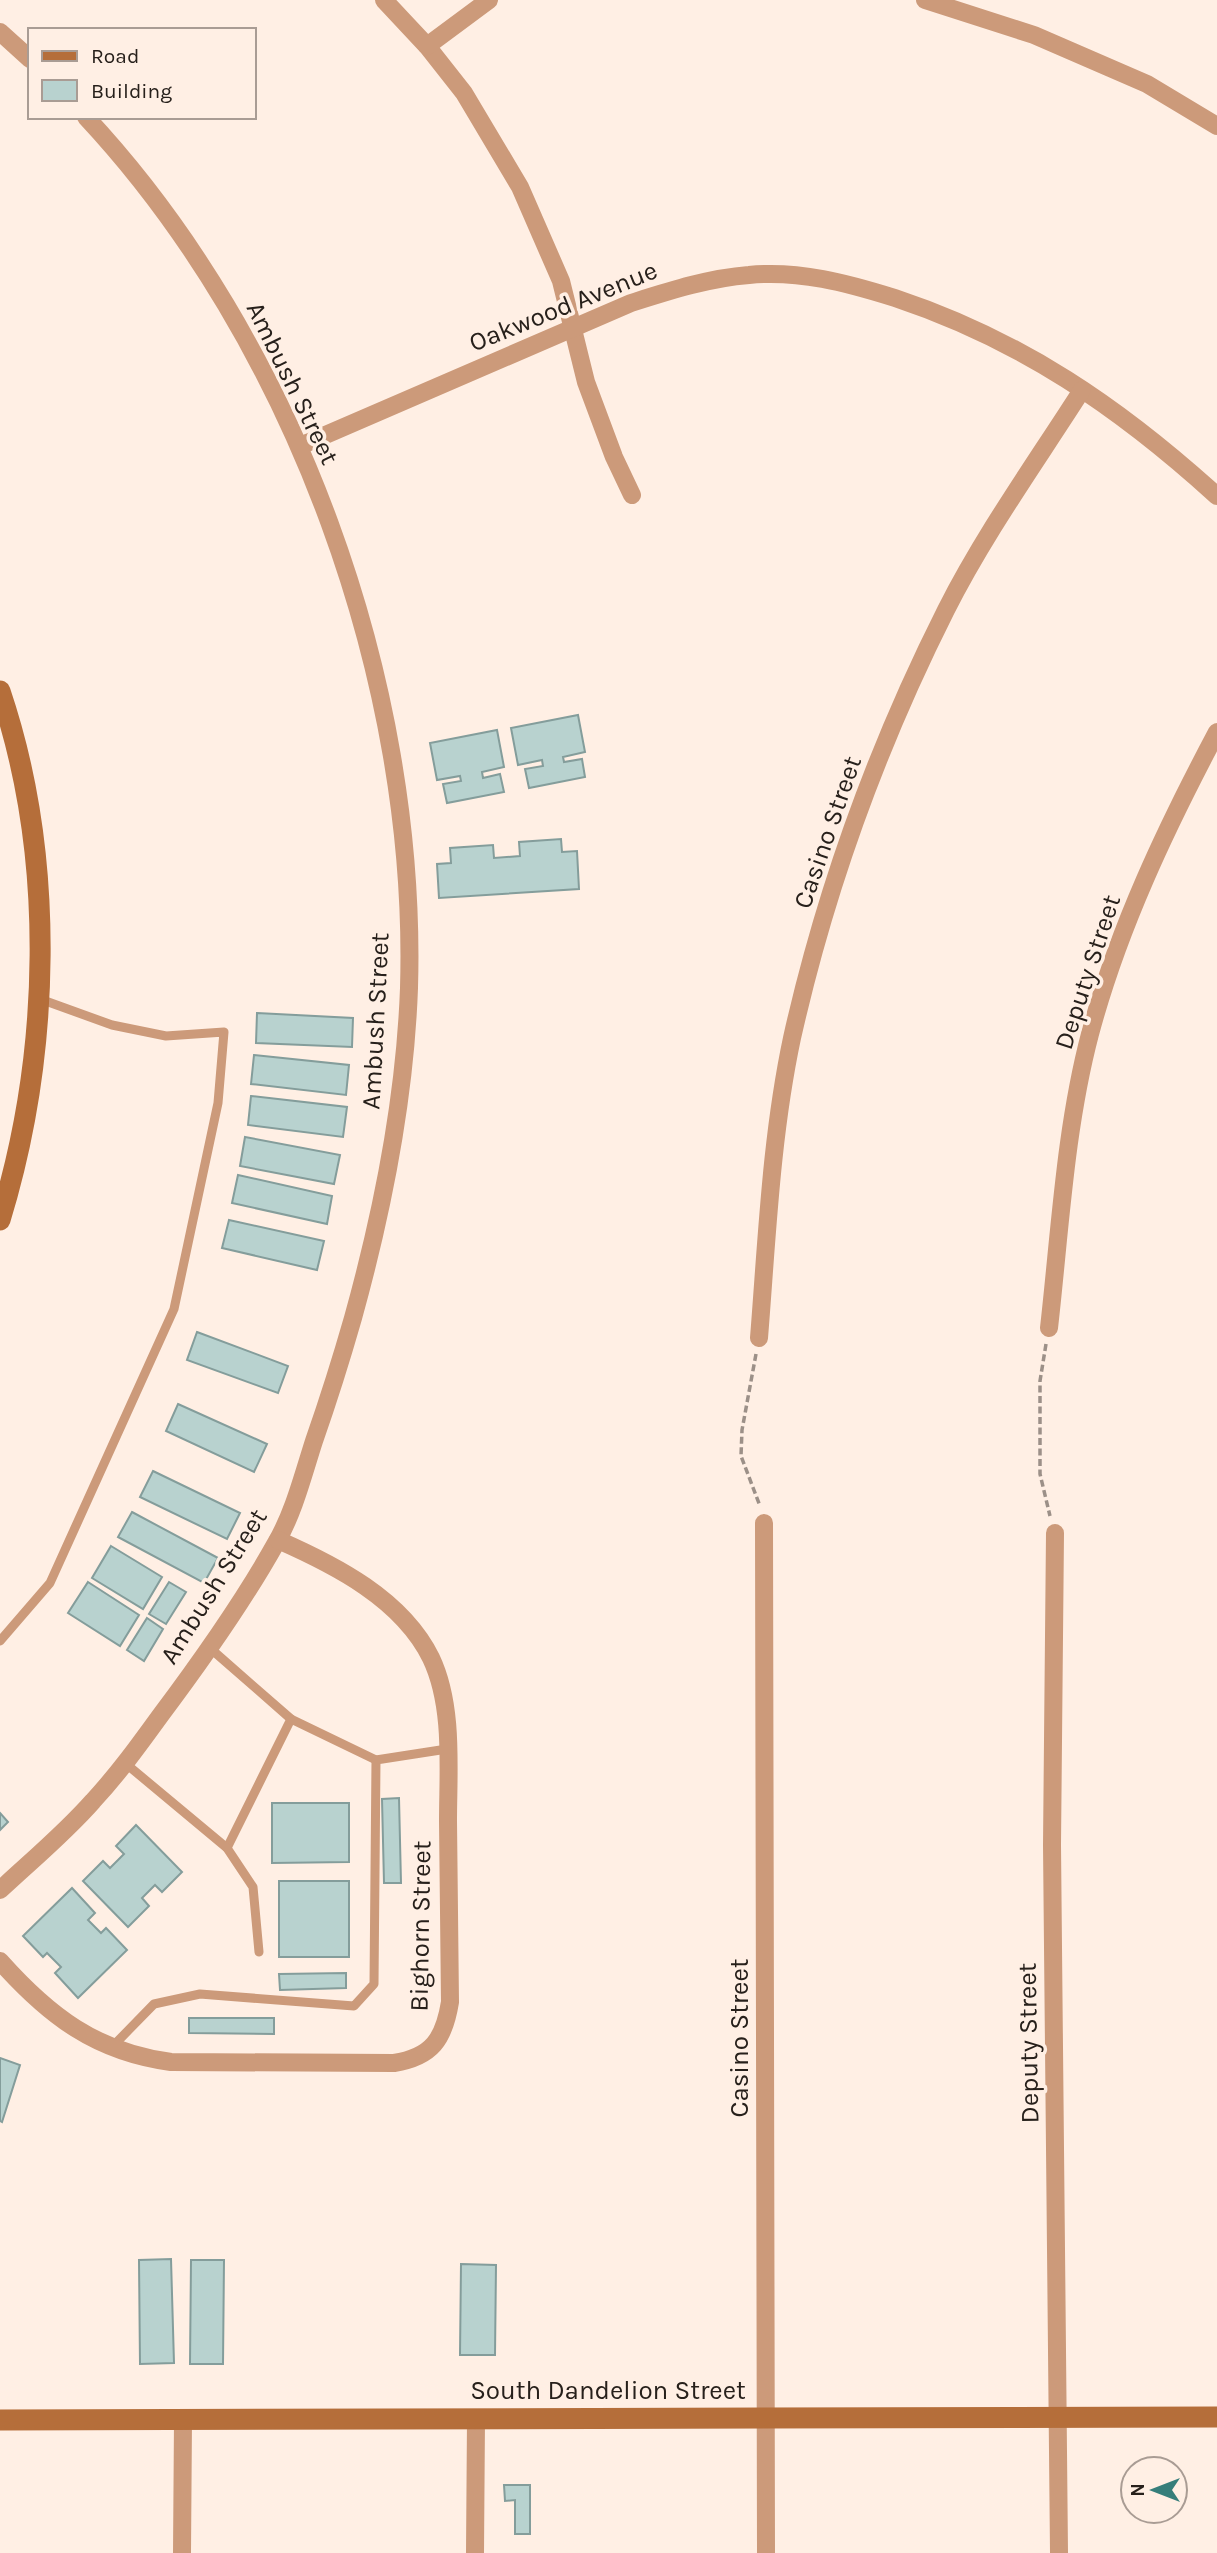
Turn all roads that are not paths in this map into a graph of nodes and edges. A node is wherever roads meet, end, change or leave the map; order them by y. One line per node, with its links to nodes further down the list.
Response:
1 (384, 0): 5 (street)
2 (489, 0): 5 (street)
3 (925, 0): 8 (street)
4 (0, 32): 6 (street)
5 (427, 46): 9 (street)
6 (28, 57)
7 (88, 119): 11 (street, Ambush Street)
8 (1217, 126)
9 (572, 327): 10 (street, Oakwood Avenue); 11 (street, Oakwood Avenue); 12 (street)
10 (1083, 390): 13 (street, Oakwood Avenue); 19 (street, Casino Street)
11 (300, 446): 22 (street, Ambush Street)
12 (632, 495)
13 (1217, 496)
14 (0, 691): 16 (street)
15 (1217, 732): 18 (street, Deputy Street)
16 (38, 999): 17 (street); 23 (lane)
17 (0, 1220)
18 (1049, 1328)
19 (759, 1338)
20 (764, 1523): 35 (street, Casino Street)
21 (1055, 1533): 36 (street, Deputy Street)
22 (278, 1540): 24 (street, Ambush Street); 26 (street, Bighorn Street)
23 (0, 1641)
24 (211, 1649): 25 (lane); 28 (street, Ambush Street)
25 (290, 1719): 27 (lane); 29 (lane)
26 (447, 1749): 27 (lane); 33 (street, Bighorn Street)
27 (376, 1760): 33 (lane)
28 (125, 1763): 29 (lane); 30 (street, Ambush Street)
29 (227, 1848): 31 (lane)
30 (0, 1890)
31 (259, 1952)
32 (0, 1961): 33 (street, Bighorn Street)
33 (112, 2048)
34 (1217, 2417): 36 (street, South Dandelion Street)
35 (766, 2418): 36 (street, South Dandelion Street); 37 (street, South Dandelion Street); 42 (street, Casino Street)
36 (1059, 2418): 43 (street, Deputy Street)
37 (476, 2419): 39 (street, South Dandelion Street); 41 (street)
38 (0, 2420): 39 (street, South Dandelion Street)
39 (183, 2420): 40 (street)
40 (182, 2553)
41 (475, 2553)
42 (766, 2553)
43 (1059, 2553)

